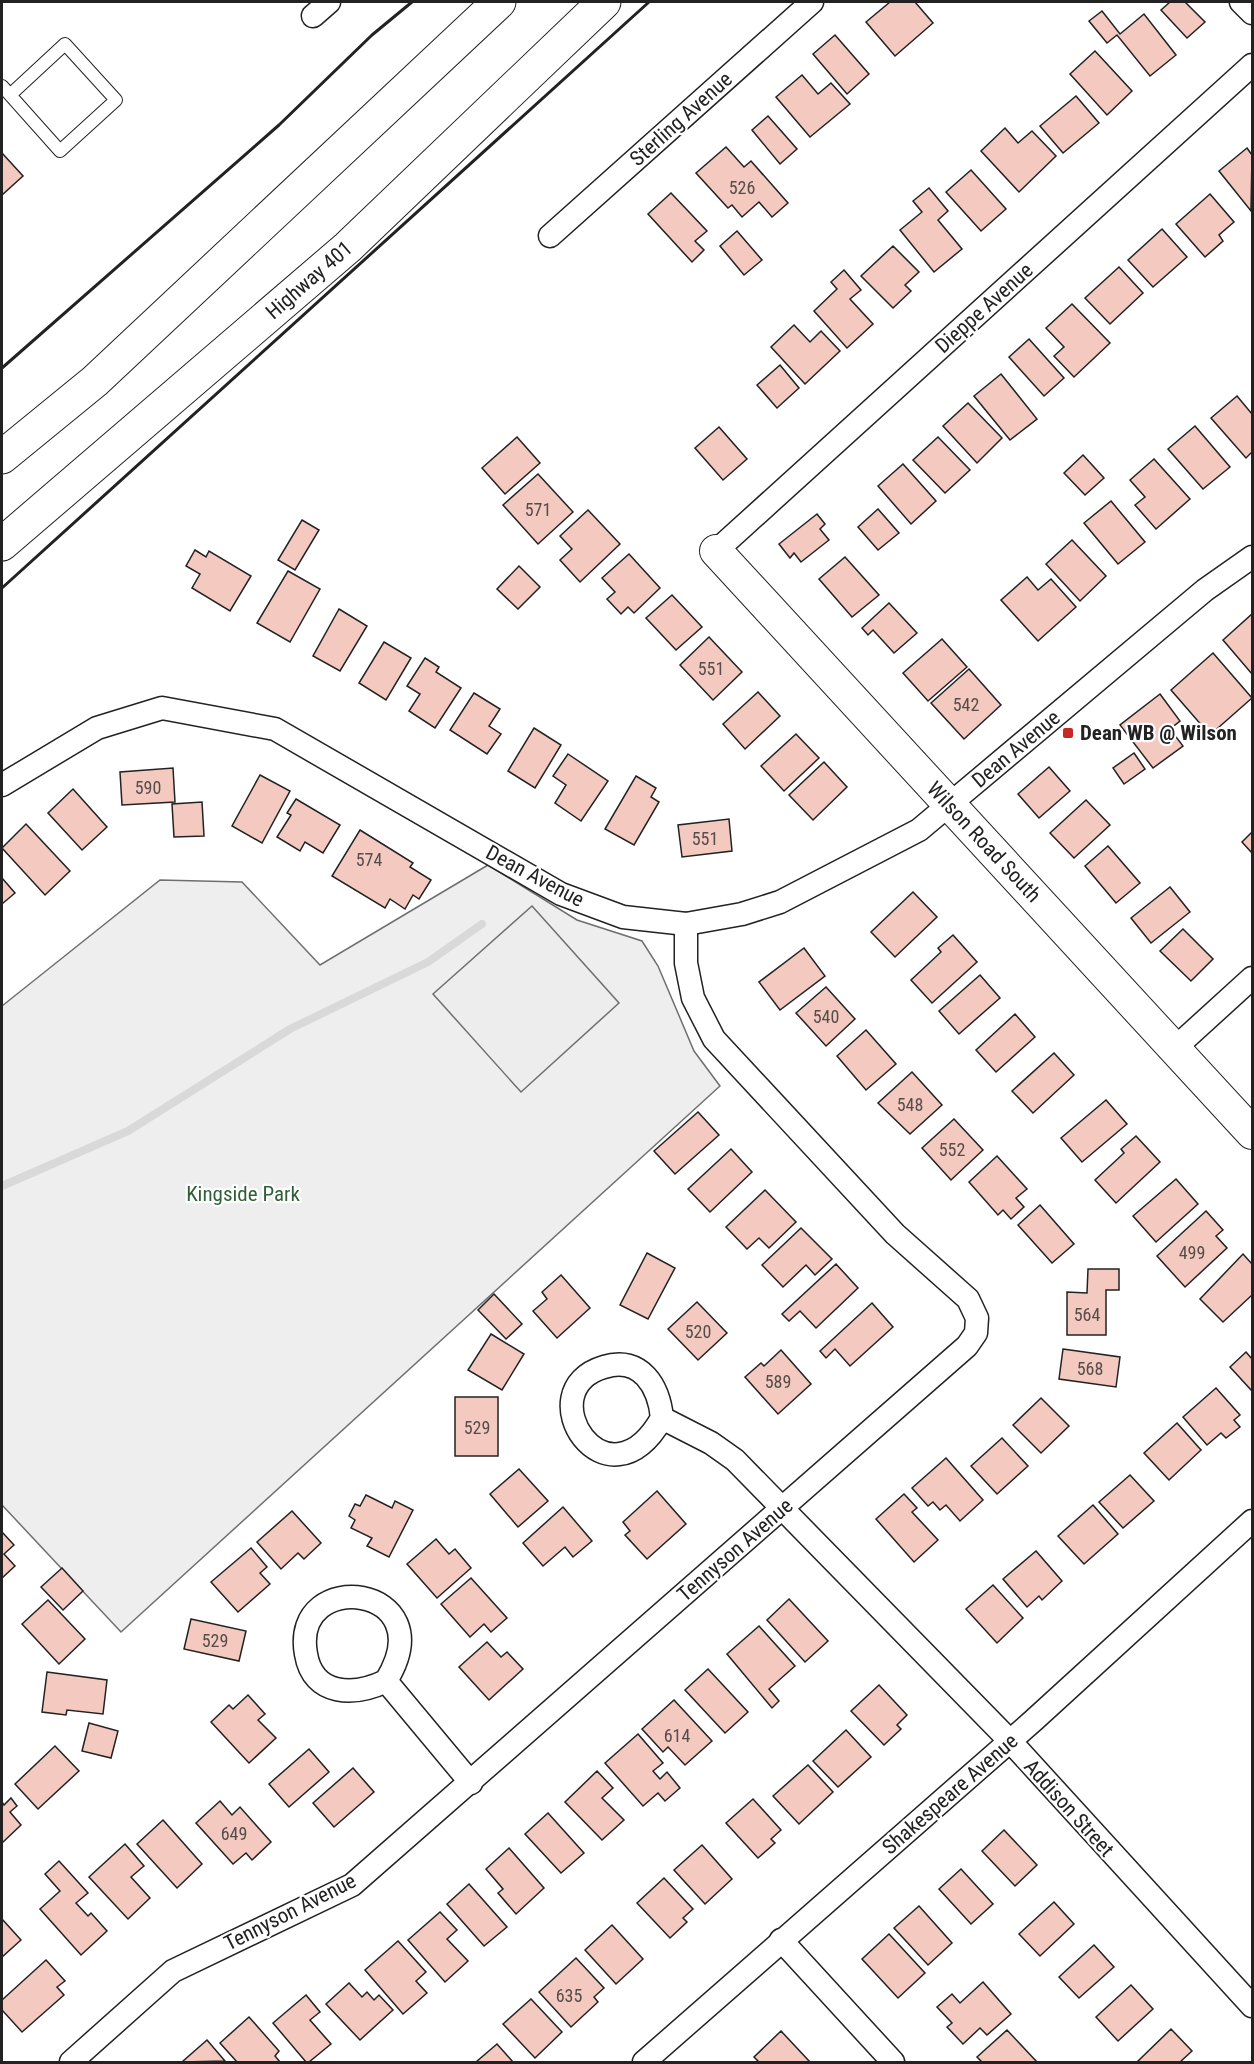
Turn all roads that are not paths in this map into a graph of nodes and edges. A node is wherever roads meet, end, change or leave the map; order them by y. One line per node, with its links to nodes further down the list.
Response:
1 (498, 2): 9 (highway)
2 (604, 2): 12 (highway, Highway 401)
3 (812, 2): 8 (street, Sterling Avenue)
4 (1240, 2): 5 (street)
5 (1252, 14)
6 (1252, 65): 13 (street, Dieppe Avenue)
7 (6, 91): 7 (lane)
8 (550, 236)
9 (94, 381): 10 (highway); 11 (highway)
10 (2, 447)
11 (2, 457)
12 (2, 544)
13 (716, 550): 16 (main road, Wilson Road South)
14 (1252, 557): 16 (street, Dean Avenue)
15 (2, 785): 17 (street, Dean Avenue)
16 (950, 806): 17 (street, Dean Avenue); 19 (main road, Wilson Road South)
17 (686, 924): 22 (street, Tennyson Avenue)
18 (1252, 978): 19 (street)
19 (1175, 1048): 20 (main road, Wilson Road South)
20 (1252, 1133)
21 (662, 1419): 22 (street, Addison Street)
22 (783, 1509): 25 (street, Addison Street); 26 (street, Tennyson Avenue)
23 (1252, 1521): 25 (street, Shakespeare Avenue)
24 (386, 1681): 24 (street); 26 (street)
25 (1010, 1742): 27 (street, Shakespeare Avenue); 28 (street, Addison Street)
26 (471, 1783): 29 (street, Tennyson Avenue)
27 (781, 1940): 30 (street, Shakespeare Avenue); 31 (street)
28 (1252, 2006)
29 (71, 2062)
30 (644, 2062)
31 (893, 2062)

